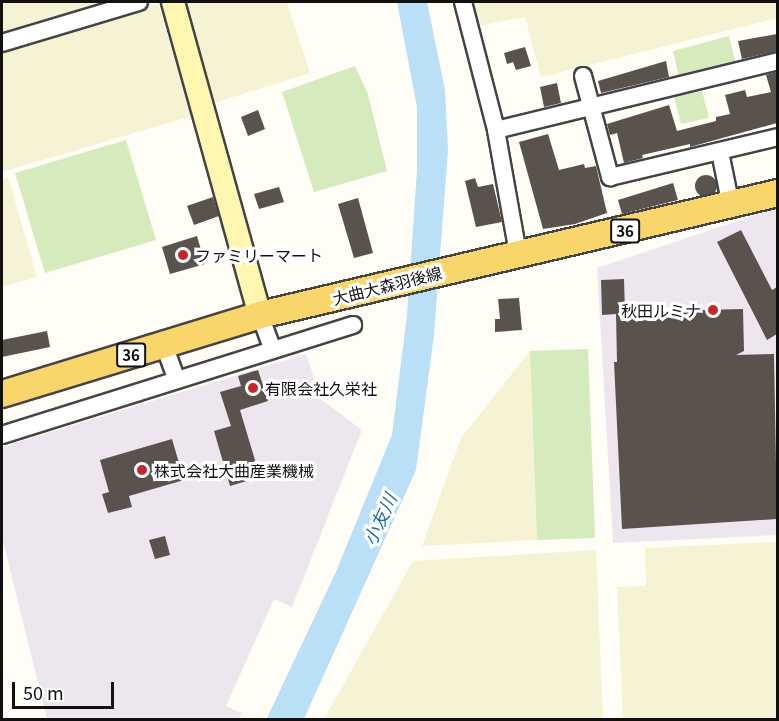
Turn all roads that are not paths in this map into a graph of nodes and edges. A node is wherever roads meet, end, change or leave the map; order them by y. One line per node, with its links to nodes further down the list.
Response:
1 (139, 2): 4 (street)
2 (173, 2): 14 (street)
3 (463, 2): 8 (street)
4 (2, 43)
5 (777, 61): 7 (street)
6 (583, 76): 7 (street)
7 (593, 107): 8 (street); 10 (street)
8 (496, 130): 13 (street)
9 (777, 136): 10 (street)
10 (720, 152): 12 (street)
11 (777, 193): 12 (main road, 大曲大森羽後線 / 36)
12 (731, 206): 13 (main road, 大曲大森羽後線 / 36)
13 (518, 253): 14 (main road, 大曲大森羽後線 / 36)
14 (260, 315): 16 (main road, 大曲大森羽後線 / 36); 17 (street)
15 (353, 325): 17 (street)
16 (164, 345): 18 (street); 19 (main road, 大曲大森羽後線 / 36)
17 (273, 350): 18 (street)
18 (177, 380): 20 (street)
19 (2, 394)
20 (2, 435)

